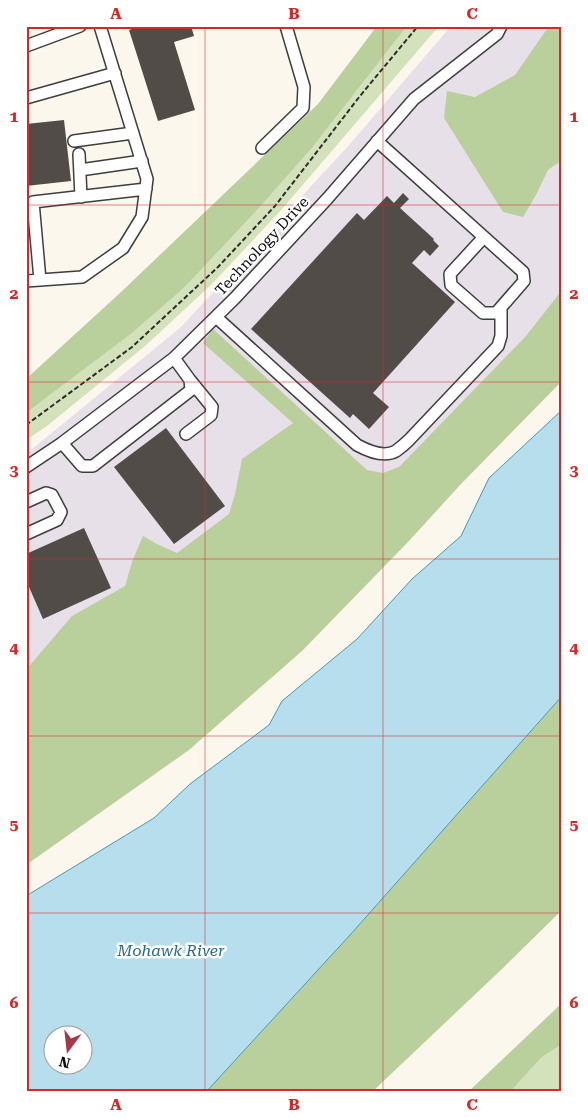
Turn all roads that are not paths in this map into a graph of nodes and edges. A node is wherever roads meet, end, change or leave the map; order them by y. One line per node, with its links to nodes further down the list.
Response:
1 (80, 26): 5 (street)
2 (100, 26): 6 (street)
3 (286, 26): 11 (street)
4 (501, 26): 10 (street, Technology Drive)
5 (26, 46)
6 (115, 74): 7 (street); 8 (street)
7 (26, 98)
8 (133, 134): 9 (street); 13 (street)
9 (74, 141)
10 (377, 141): 17 (street); 21 (street, Technology Drive)
11 (262, 148)
12 (79, 154): 14 (street)
13 (142, 162): 14 (street); 15 (street)
14 (80, 170): 16 (street)
15 (146, 189): 16 (street); 18 (street)
16 (81, 197): 18 (street)
17 (484, 237): 20 (street); 20 (street)
18 (40, 280): 19 (street)
19 (26, 282)
20 (501, 308): 21 (street)
21 (216, 317): 22 (street, Technology Drive)
22 (174, 358): 23 (street); 25 (street, Technology Drive)
23 (190, 380): 24 (street); 25 (street)
24 (186, 434)
25 (62, 443): 26 (street, Technology Drive)
26 (26, 467)
27 (26, 502): 28 (street)
28 (26, 534)

